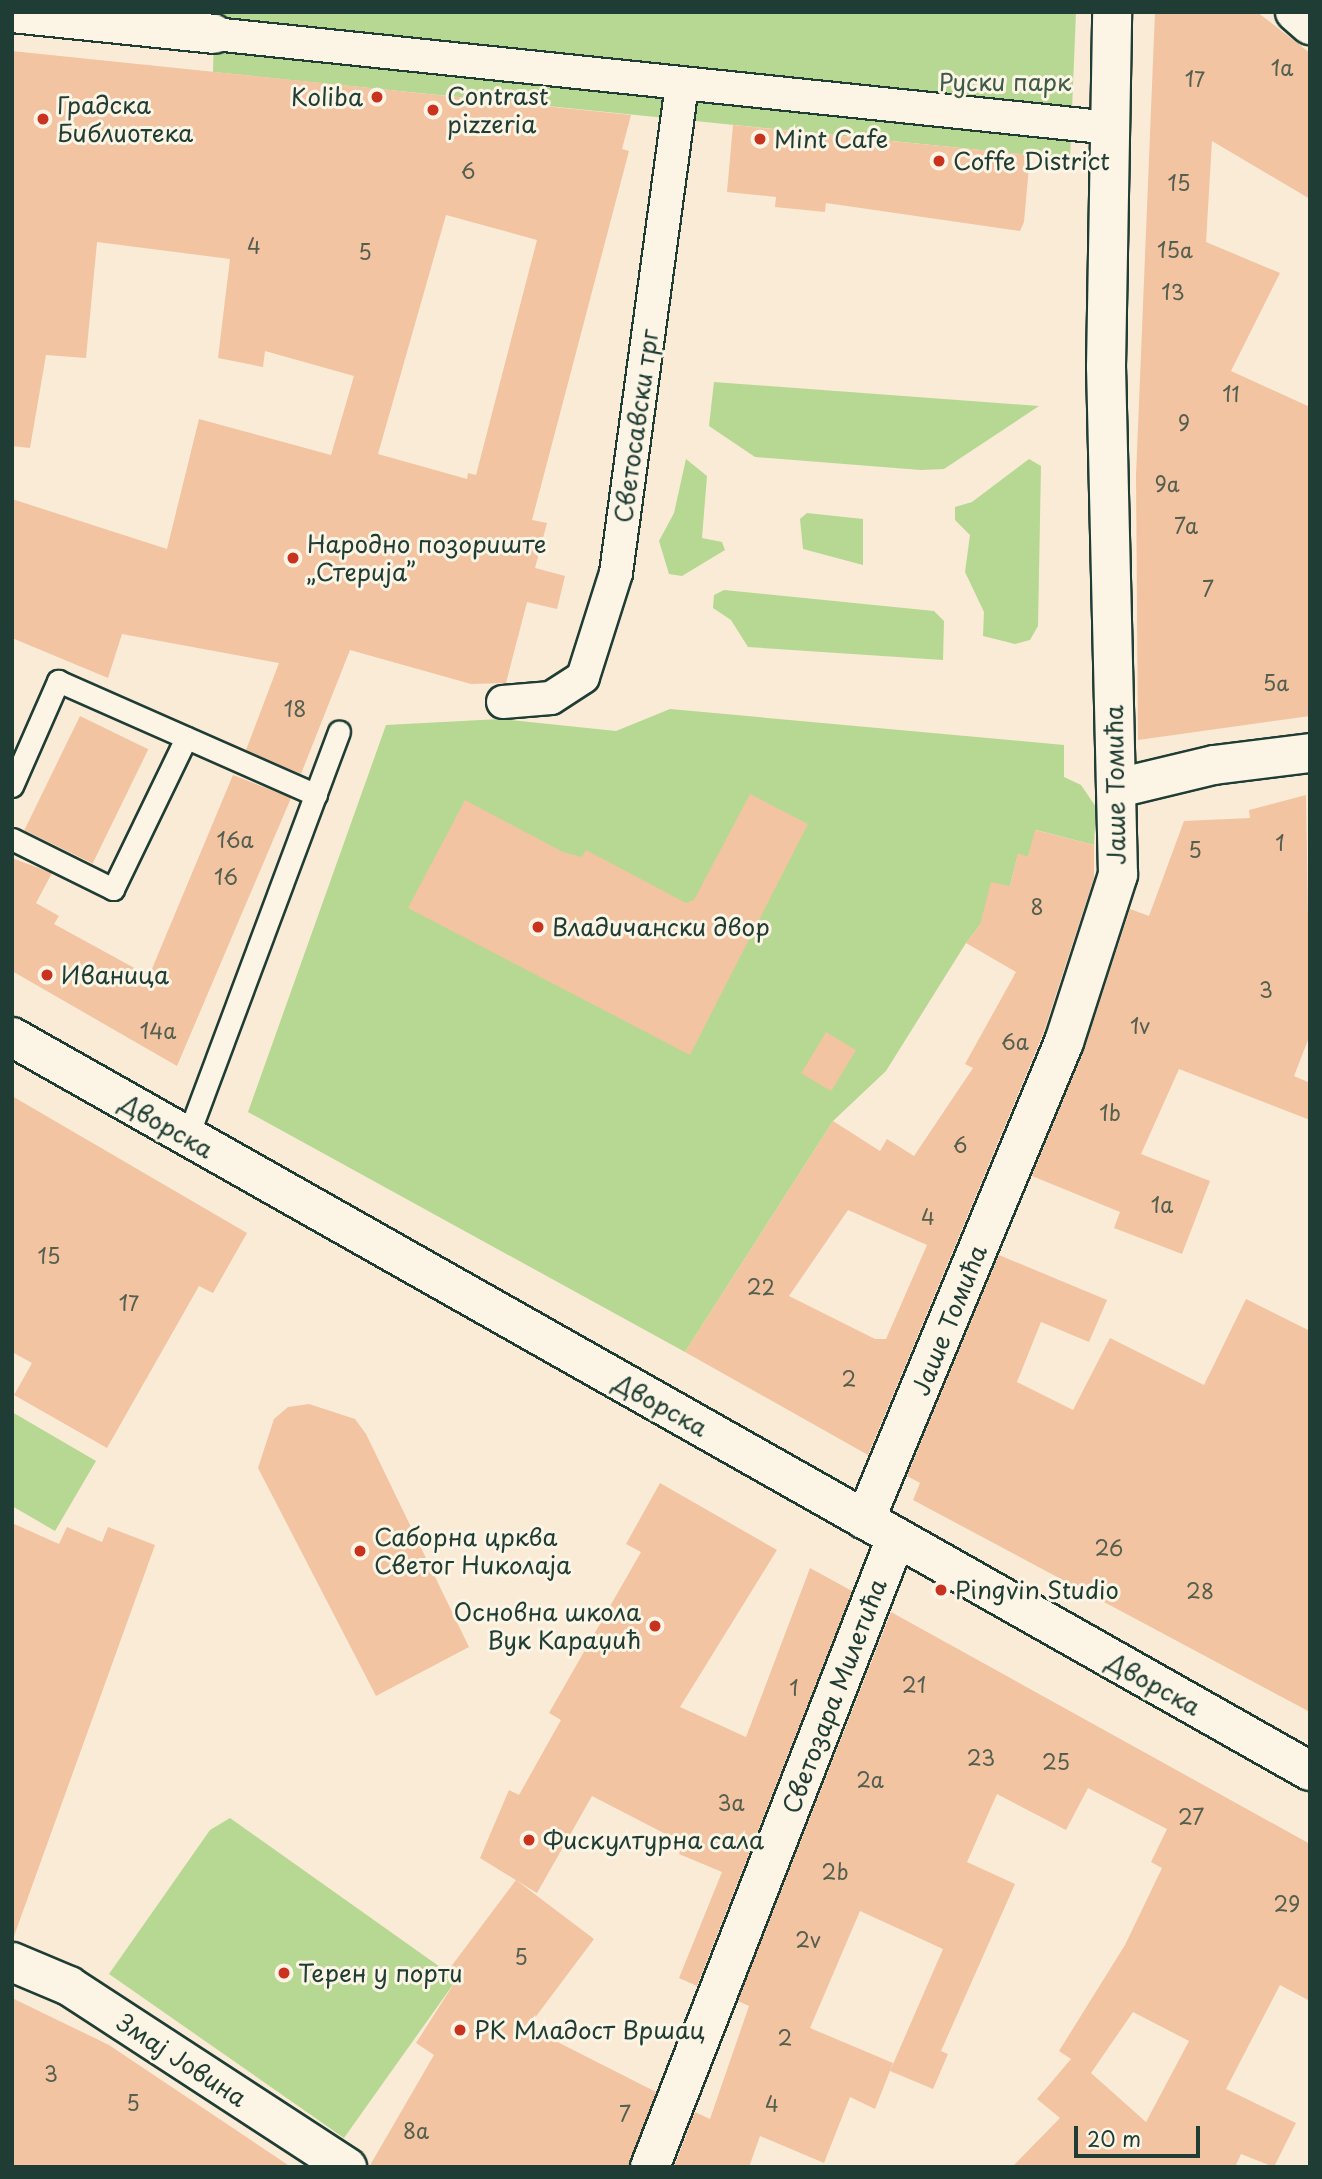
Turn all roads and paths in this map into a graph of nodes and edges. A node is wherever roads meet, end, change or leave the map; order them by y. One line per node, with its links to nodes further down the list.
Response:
1 (1112, 12): 7 (street)
2 (1296, 12): 4 (street)
3 (12, 13): 5 (street)
4 (1310, 25)
5 (214, 34): 6 (street)
6 (682, 84): 7 (street); 8 (street, Светосавски трг)
7 (1111, 128): 13 (street, Јаше Томића)
8 (503, 702)
9 (339, 732): 14 (lane)
10 (186, 738): 12 (lane); 14 (lane); 15 (lane)
11 (1310, 753): 13 (street)
12 (12, 786)
13 (1118, 788): 18 (street, Јаше Томића)
14 (316, 796): 17 (lane)
15 (12, 839)
16 (12, 1037): 17 (street, Дворска)
17 (187, 1138): 18 (street, Дворска)
18 (881, 1529): 19 (street, Дворска); 22 (street, Светозара Милетића)
19 (1310, 1771)
20 (12, 1962): 21 (street, Змај Јовина)
21 (347, 2167)
22 (650, 2167)

